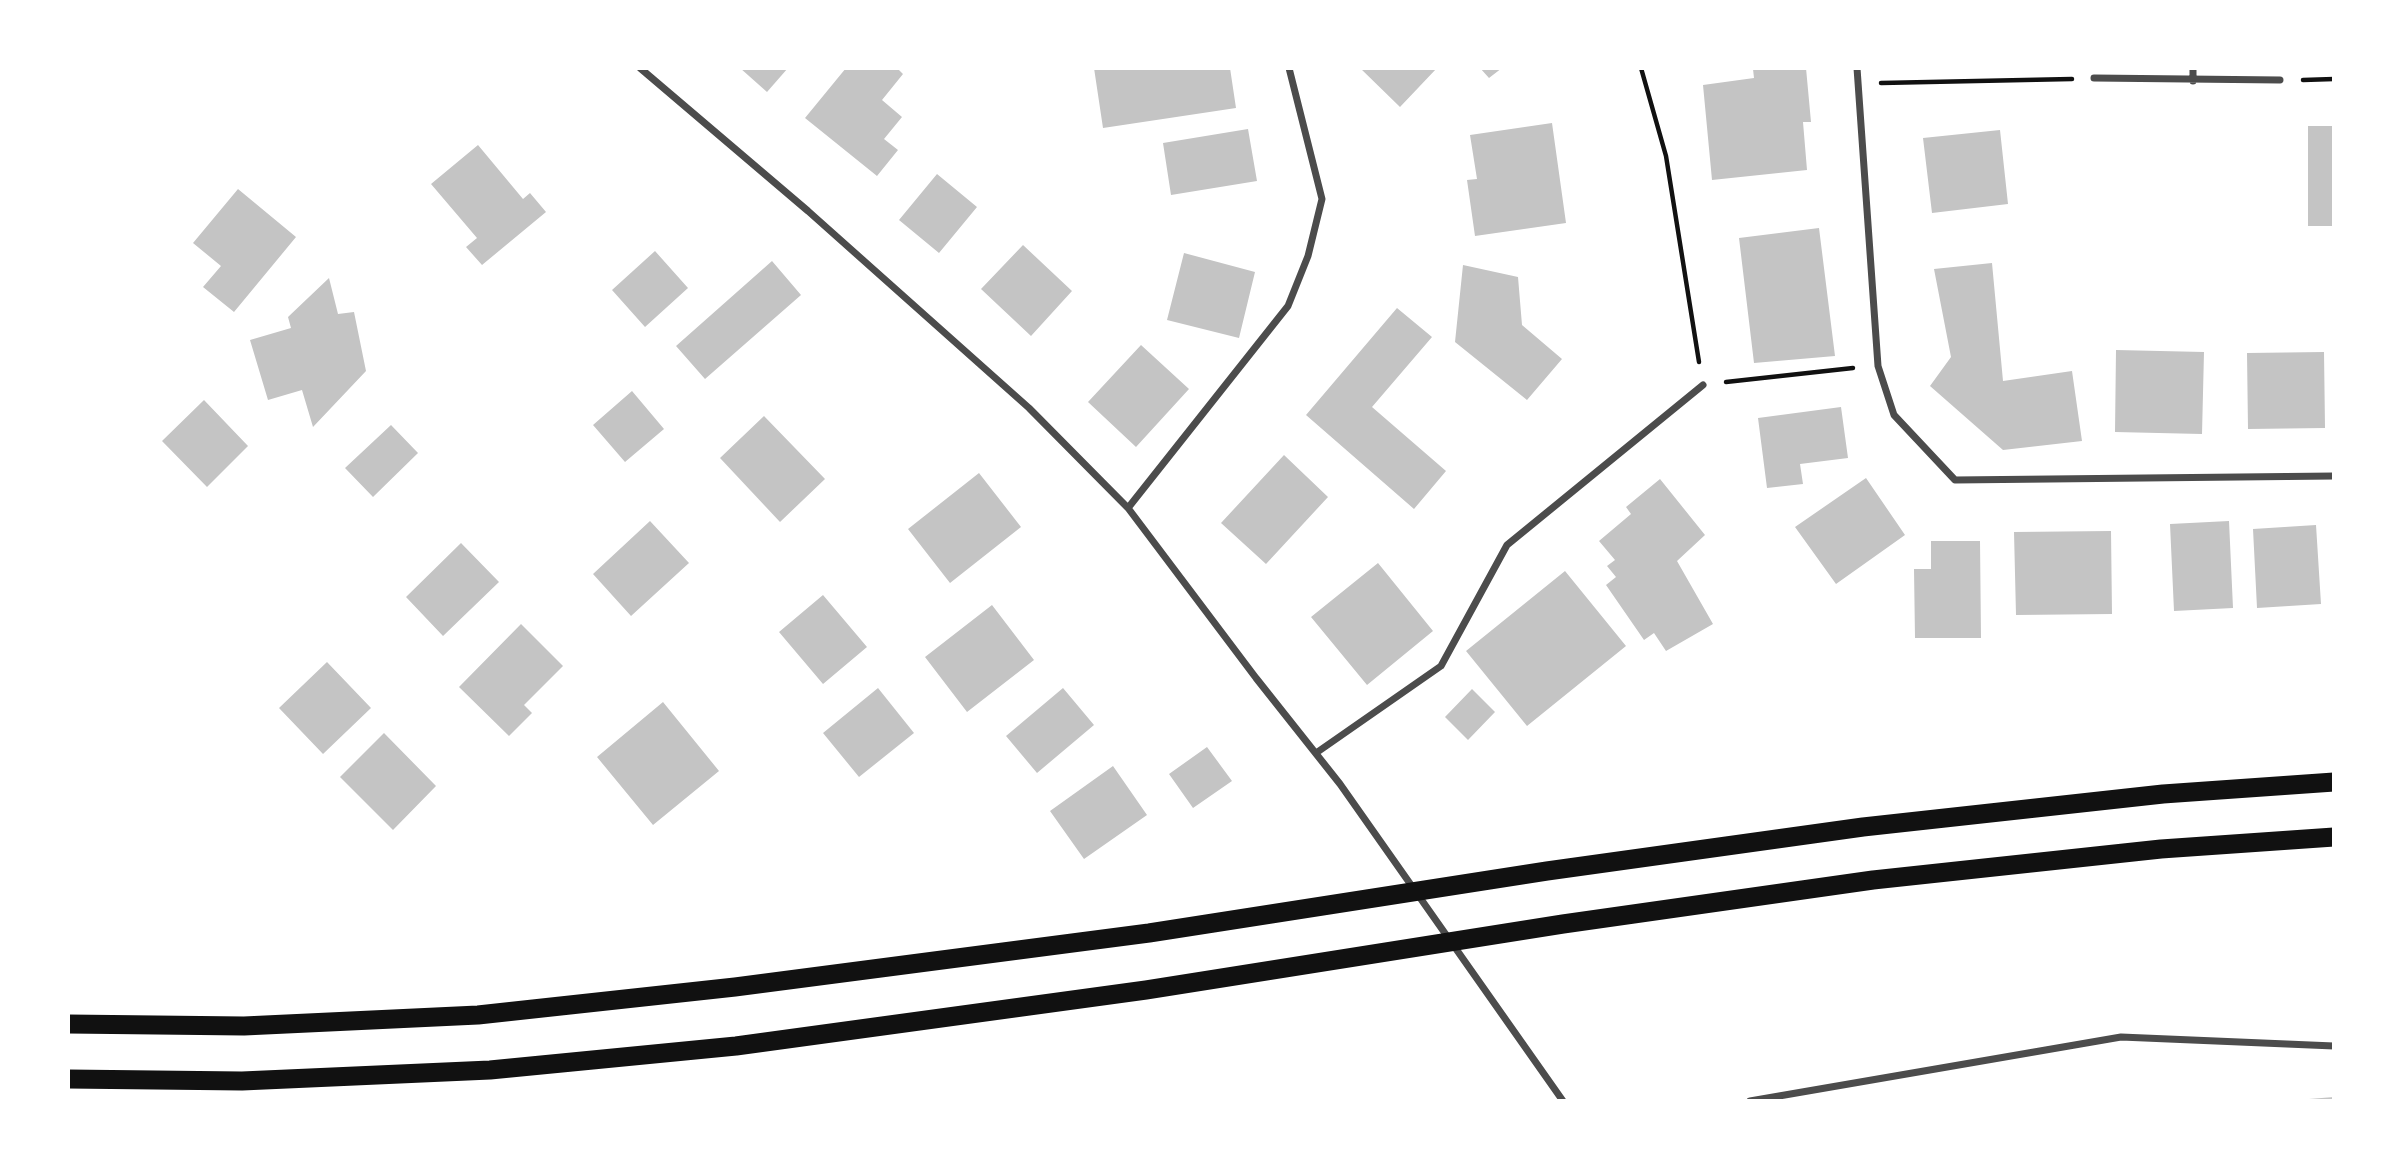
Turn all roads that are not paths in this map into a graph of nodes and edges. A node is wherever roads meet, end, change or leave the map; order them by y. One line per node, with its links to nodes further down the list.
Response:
1 (640, 68): 10 (street)
2 (1289, 68): 10 (street)
3 (1857, 68): 9 (street)
4 (2193, 68): 7 (street)
5 (2094, 78): 7 (street)
6 (2280, 80): 7 (street)
7 (2193, 81)
8 (1703, 385): 11 (street)
9 (2334, 476)
10 (1128, 508): 11 (street)
11 (1316, 753): 17 (street)
12 (2334, 782): 14 (highway)
13 (2334, 837): 16 (highway)
14 (68, 1024)
15 (2334, 1046): 18 (street)
16 (68, 1079)
17 (1563, 1101)
18 (1750, 1101)

